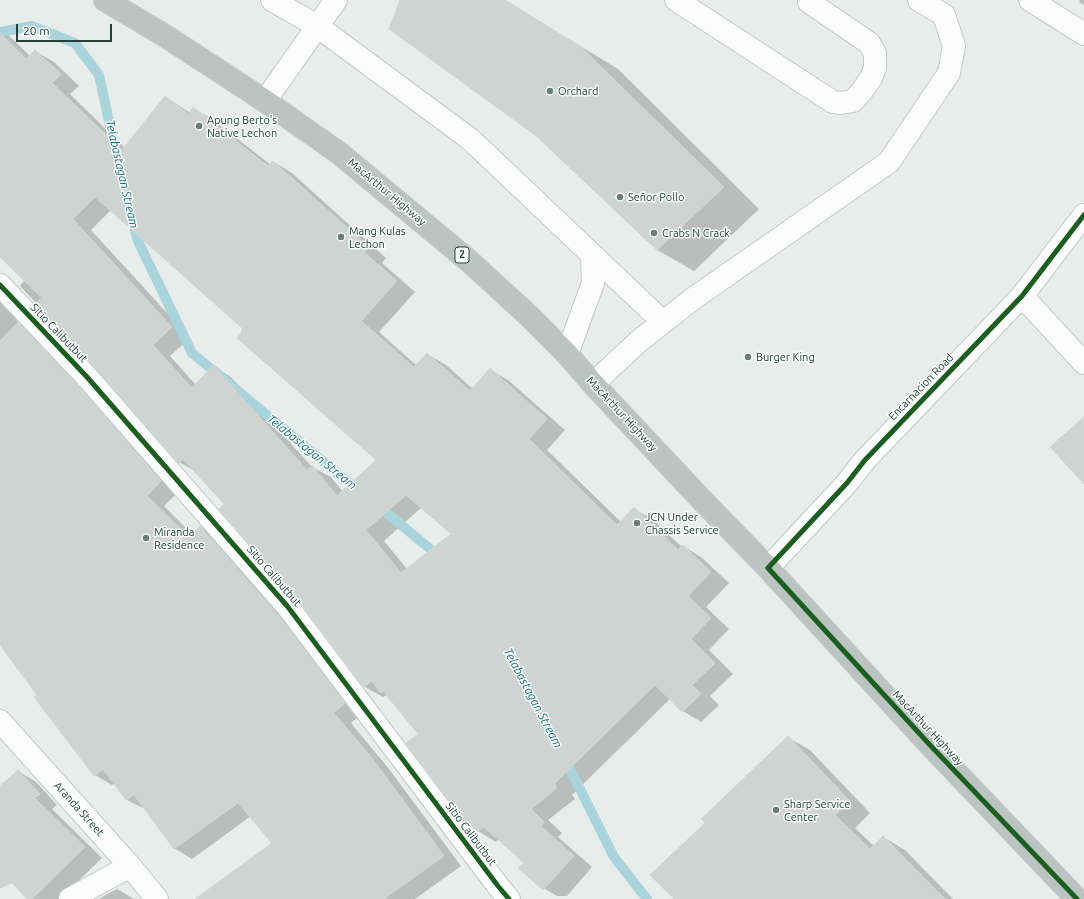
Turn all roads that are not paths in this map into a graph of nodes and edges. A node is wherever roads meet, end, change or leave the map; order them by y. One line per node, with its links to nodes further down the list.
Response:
1 (105, 0): 10 (highway, MacArthur Highway / 2)
2 (272, 0): 8 (street)
3 (336, 0): 8 (street)
4 (676, 0): 7 (street)
5 (919, 0): 15 (street)
6 (1030, 0): 9 (street)
7 (808, 1)
8 (317, 26): 10 (street); 12 (street)
9 (1084, 34)
10 (265, 101): 16 (highway, MacArthur Highway / 2)
11 (1084, 215): 14 (street, Encarnacion Road)
12 (592, 255): 15 (street); 16 (street)
13 (0, 285): 24 (street, Sitio Calibutbut)
14 (1022, 296): 17 (street); 19 (street, Encarnacion Road)
15 (663, 322): 18 (street)
16 (567, 354): 18 (highway, MacArthur Highway / 2)
17 (1084, 363)
18 (593, 384): 19 (highway, MacArthur Highway / 2)
19 (768, 568): 25 (highway, MacArthur Highway / 2)
20 (0, 721): 21 (street, Aranda Street)
21 (130, 866): 22 (street); 23 (street, Aranda Street)
22 (70, 899)
23 (157, 899)
24 (509, 899)
25 (1077, 899)

